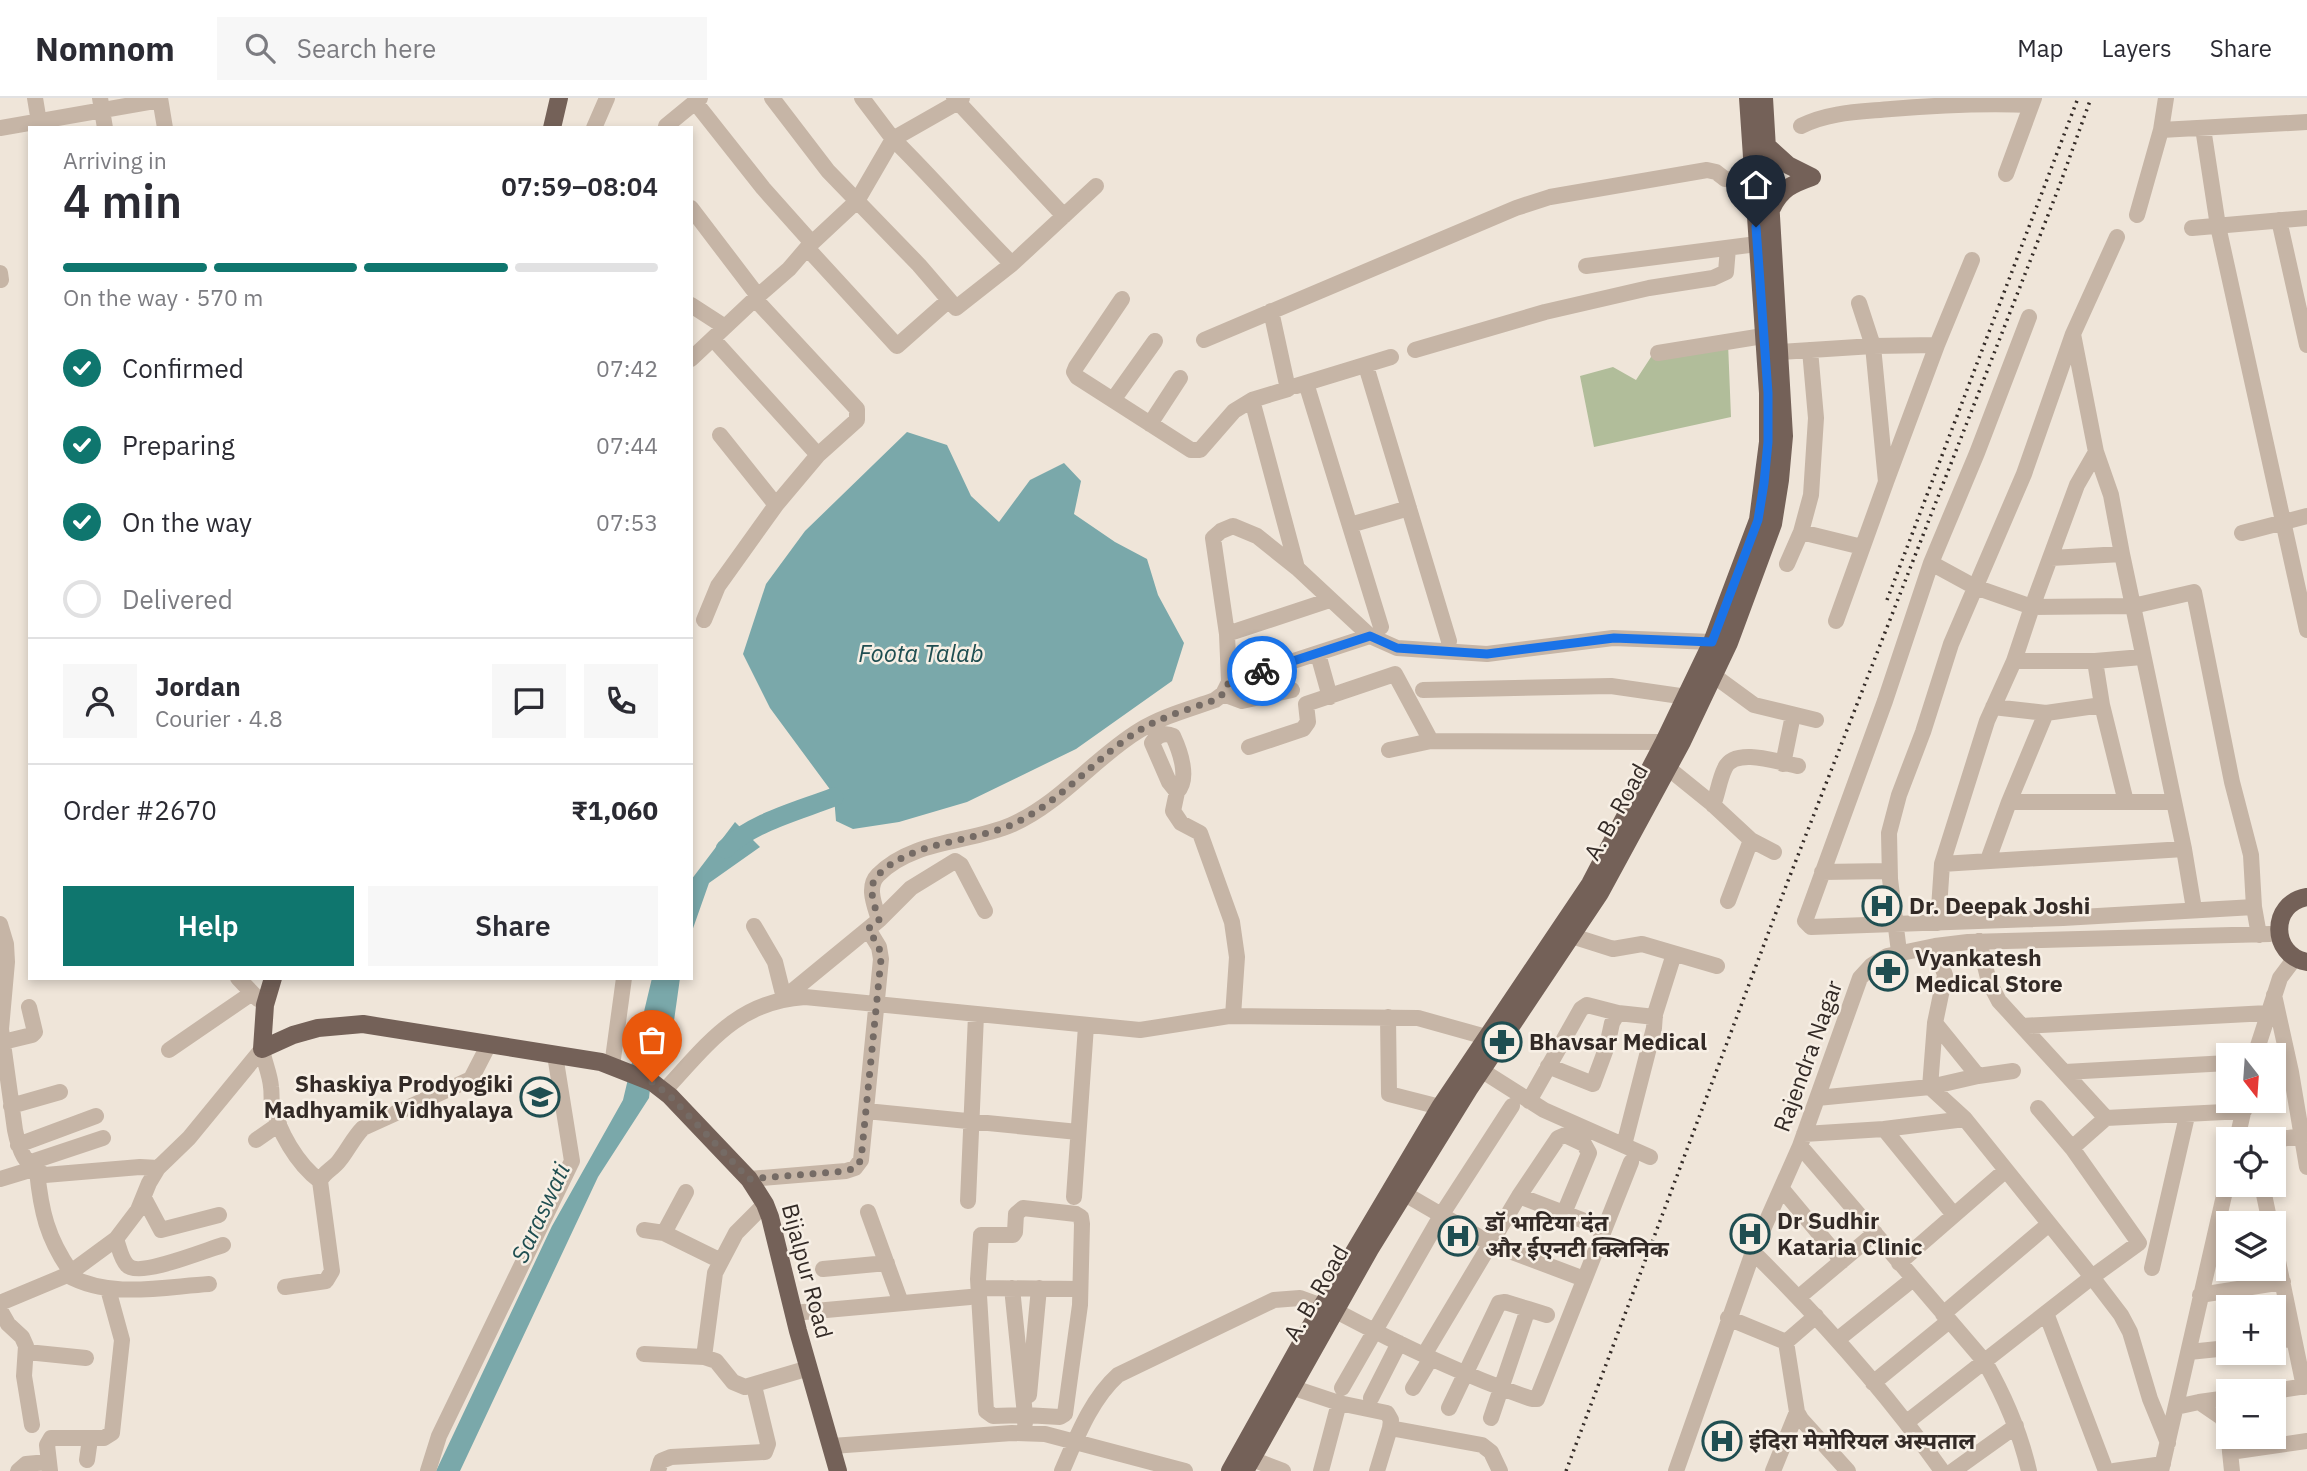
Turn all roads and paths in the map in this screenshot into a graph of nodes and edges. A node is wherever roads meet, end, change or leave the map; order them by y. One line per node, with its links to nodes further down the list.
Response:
1 (35, 98): 15 (street)
2 (559, 98): 18 (main road)
3 (607, 98): 19 (street)
4 (772, 98): 30 (street)
5 (862, 98): 25 (street)
6 (1748, 98): 26 (main road, A. B. Road)
7 (1765, 98): 26 (main road, A. B. Road)
8 (2166, 98): 24 (street)
9 (160, 99): 13 (street); 17 (street)
10 (958, 99): 25 (street); 34 (street)
11 (698, 100): 20 (street); 41 (street)
12 (2033, 102): 21 (street); 27 (street)
13 (101, 104): 15 (street); 16 (street)
14 (2307, 122): 23 (street)
15 (39, 124): 22 (street)
16 (104, 126)
17 (165, 126)
18 (552, 126)
19 (595, 126)
20 (666, 126)
21 (1801, 126)
22 (0, 128)
23 (2203, 128): 24 (street); 37 (street)
24 (2161, 130): 33 (street)
25 (893, 139): 30 (street); 44 (street)
26 (1759, 147): 28 (main road, A. B. Road); 31 (main road)
27 (2006, 174)
28 (1761, 180): 31 (main road, A. B. Road); 51 (street)
29 (1096, 186): 34 (street)
30 (857, 201): 41 (street); 48 (street)
31 (1763, 209): 40 (main road, A. B. Road); 63 (main road, A. B. Road)
32 (693, 211): 46 (street)
33 (2137, 215)
34 (1064, 216): 44 (street)
35 (2307, 218): 36 (street)
36 (2279, 220): 37 (street); 59 (street)
37 (2218, 226): 38 (street); 81 (street)
38 (2192, 228)
39 (2117, 237): 54 (street)
40 (1757, 244): 42 (street); 55 (main road, A. B. Road)
41 (810, 246): 46 (street); 48 (street)
42 (1728, 248): 45 (street); 61 (street)
43 (1972, 260): 58 (street)
44 (1012, 264): 48 (street)
45 (1586, 266)
46 (757, 297): 53 (street); 76 (street)
47 (1122, 299): 71 (street)
48 (949, 300)
49 (1859, 303): 60 (street)
50 (693, 306): 53 (street)
51 (1271, 311): 56 (street); 70 (street)
52 (2029, 317): 88 (street)
53 (719, 333): 65 (street); 76 (street)
54 (2073, 334): 75 (street); 91 (street)
55 (1763, 336): 64 (street); 101 (main road, A. B. Road)
56 (1204, 340)
57 (1155, 341): 71 (street)
58 (1937, 345): 60 (street); 77 (street)
59 (2307, 345)
60 (1873, 346): 62 (street); 77 (street)
61 (1415, 350)
62 (1810, 350): 63 (street); 83 (street)
63 (1780, 352): 106 (main road, A. B. Road)
64 (1658, 353)
65 (693, 357)
66 (1391, 357): 67 (street)
67 (1366, 366): 69 (street); 79 (street)
68 (1180, 378): 73 (street)
69 (1306, 383): 70 (street); 82 (street)
70 (1288, 389): 72 (street)
71 (1113, 400): 73 (street)
72 (1252, 400): 73 (street); 90 (street)
73 (1150, 425)
74 (720, 435): 78 (street)
75 (2096, 452): 86 (street); 87 (street)
76 (818, 455): 78 (street)
77 (1886, 482): 85 (street)
78 (776, 505): 95 (street)
79 (1409, 508): 82 (street); 100 (street)
80 (2307, 516): 81 (street)
81 (2281, 522): 84 (street); 97 (street)
82 (1350, 525): 98 (street)
83 (1801, 532): 85 (street); 89 (street)
84 (2242, 533)
85 (1862, 547): 96 (street)
86 (2122, 554): 87 (street); 93 (street)
87 (2051, 558): 94 (street)
88 (1931, 563): 91 (street); 133 (street)
89 (1787, 564)
90 (1297, 568): 92 (street); 99 (street)
91 (1975, 587): 94 (street); 132 (street)
92 (1330, 600): 98 (street); 99 (street)
93 (2133, 606): 94 (street); 103 (street); 136 (street)
94 (2032, 607): 104 (street)
95 (704, 620)
96 (1836, 621)
97 (2307, 626)
98 (1376, 632): 101 (street); 102 (street)
99 (1227, 634): 107 (street)
100 (1449, 641)
101 (1712, 642): 110 (main road, A. B. Road)
102 (1318, 654): 107 (street); 111 (street)
103 (2142, 657): 105 (street); 125 (street)
104 (2014, 661): 105 (street); 113 (street)
105 (2095, 661): 112 (street)
106 (1713, 675): 115 (street); 121 (main road, A. B. Road)
107 (1226, 688): 108 (street); 141 (street)
108 (1292, 690)
109 (1423, 690): 110 (street)
110 (1687, 696): 118 (main road, A. B. Road)
111 (1330, 697): 117 (street); 119 (street)
112 (2102, 705): 114 (street); 124 (street)
113 (1993, 707): 114 (street); 131 (street)
114 (2046, 713): 123 (street)
115 (1793, 715): 116 (street); 126 (street)
116 (1816, 720)
117 (1431, 741): 118 (street); 120 (street)
118 (1664, 742): 172 (main road, A. B. Road)
119 (1249, 747)
120 (1389, 750)
121 (1668, 768): 126 (street); 146 (main road, A. B. Road)
122 (1177, 792): 165 (street)
123 (2010, 802): 124 (street); 130 (street)
124 (2126, 802): 125 (street)
125 (2174, 802): 128 (street)
126 (1713, 805): 127 (street)
127 (1751, 840): 129 (street); 135 (street)
128 (2184, 849): 130 (street); 137 (street)
129 (1774, 852)
130 (1988, 860): 131 (street)
131 (1941, 864): 139 (street)
132 (1889, 871): 133 (street); 142 (street)
133 (1822, 872): 142 (street)
134 (2307, 897): 145 (main road)
135 (1728, 901)
136 (2254, 907): 137 (street); 144 (street)
137 (2194, 909): 139 (street)
138 (985, 911): 141 (street)
139 (1938, 923): 142 (street)
140 (0, 924): 171 (street)
141 (873, 925): 158 (street); 159 (street)
142 (1896, 925): 149 (street)
143 (754, 926): 158 (street)
144 (2259, 934): 145 (street, Rajendra Nagar); 147 (street, Rajendra Nagar)
145 (2278, 934): 151 (main road)
146 (1572, 936): 150 (street); 181 (main road, A. B. Road)
147 (1979, 941): 148 (street, Rajendra Nagar); 170 (street)
148 (1935, 946): 149 (street, Rajendra Nagar); 168 (street)
149 (1899, 952): 188 (street, Rajendra Nagar)
150 (1674, 954): 152 (street); 167 (street)
151 (2303, 965): 157 (street)
152 (1717, 967)
153 (240, 980): 156 (street)
154 (272, 980): 160 (main road)
155 (624, 980): 180 (street)
156 (252, 992): 160 (street); 176 (street)
157 (2274, 995): 163 (street); 204 (street)
158 (784, 998): 159 (street); 185 (street)
159 (876, 1004): 164 (street); 194 (street)
160 (265, 1005): 175 (main road)
161 (29, 1007): 171 (street)
162 (1618, 1013): 167 (street); 179 (street); 179 (street)
163 (2268, 1013): 170 (street); 173 (street)
164 (976, 1015): 169 (street); 200 (street)
165 (1233, 1016): 166 (street); 169 (street)
166 (1388, 1017): 172 (street); 192 (street)
167 (1655, 1017): 210 (street)
168 (1935, 1023): 184 (street); 186 (street)
169 (1086, 1026): 203 (street)
170 (2022, 1026): 183 (street)
171 (1, 1033): 190 (street)
172 (1486, 1037): 192 (main road, A. B. Road)
173 (2259, 1043)
174 (489, 1044): 175 (main road); 177 (main road); 220 (street)
175 (262, 1049): 201 (street); 216 (street)
176 (169, 1050)
177 (555, 1055): 180 (main road); 324 (street)
178 (2216, 1064): 183 (street)
179 (1548, 1066): 189 (street)
180 (616, 1067): 185 (main road)
181 (1481, 1070): 189 (street); 223 (main road, A. B. Road)
182 (2014, 1071): 184 (street)
183 (2065, 1072): 198 (street)
184 (1978, 1076): 186 (street)
185 (658, 1087): 219 (main road, Bijalpur Road)
186 (1930, 1087): 188 (street); 199 (street)
187 (60, 1092): 190 (street)
188 (1817, 1098): 208 (street, Rajendra Nagar)
189 (1529, 1101): 210 (street)
190 (11, 1106): 209 (street)
191 (1512, 1106): 232 (street)
192 (1440, 1107): 266 (main road, A. B. Road)
193 (2038, 1108): 211 (street)
194 (866, 1111): 200 (street); 219 (street)
195 (2216, 1111): 197 (street)
196 (96, 1116): 209 (street)
197 (2187, 1116): 198 (street); 241 (street)
198 (2106, 1118): 211 (street)
199 (1965, 1119): 202 (street); 217 (street)
200 (971, 1121): 203 (street); 228 (street)
201 (279, 1124): 207 (street); 220 (street)
202 (1884, 1129): 208 (street); 234 (street)
203 (1079, 1132): 225 (street)
204 (2302, 1136): 206 (street); 214 (street)
205 (103, 1138): 215 (street)
206 (2286, 1138)
207 (256, 1140)
208 (1802, 1140): 221 (street, Rajendra Nagar); 239 (street)
209 (18, 1145): 215 (street)
210 (1624, 1145): 212 (street)
211 (2072, 1148): 241 (street)
212 (1650, 1157)
213 (1631, 1162): 252 (street)
214 (2307, 1167)
215 (32, 1168): 216 (street); 218 (street); 250 (street)
216 (159, 1168): 227 (street)
217 (2006, 1170): 234 (street); 236 (street)
218 (0, 1179)
219 (749, 1179): 229 (main road, Bijalpur Road)
220 (320, 1181): 256 (street)
221 (1782, 1189): 244 (street, Rajendra Nagar); 246 (street)
222 (686, 1192): 238 (street)
223 (1405, 1194): 232 (street); 266 (main road, A. B. Road)
224 (1519, 1196): 231 (street); 231 (street); 242 (street)
225 (1074, 1197)
226 (2223, 1197): 262 (street)
227 (144, 1198): 233 (street); 240 (street)
228 (968, 1201)
229 (765, 1204): 245 (street); 269 (main road, Bijalpur Road)
230 (869, 1212): 247 (street)
231 (1564, 1213): 235 (street)
232 (1441, 1214): 242 (street); 275 (street)
233 (219, 1215)
234 (1954, 1215): 248 (street)
235 (1582, 1220)
236 (2049, 1224): 251 (street); 273 (street)
237 (644, 1230): 238 (street)
238 (664, 1233): 245 (street)
239 (1875, 1233): 246 (street); 248 (street)
240 (116, 1239): 243 (street); 250 (street)
241 (2139, 1243): 251 (street)
242 (1491, 1244): 252 (street); 286 (street)
243 (223, 1245)
244 (1753, 1252): 263 (street); 274 (street, Rajendra Nagar)
245 (721, 1261): 285 (street)
246 (1842, 1261): 263 (street)
247 (887, 1263): 249 (street); 265 (street)
248 (1899, 1263): 253 (street)
249 (823, 1269)
250 (69, 1274): 259 (street); 264 (street)
251 (2092, 1277): 270 (street); 314 (street)
252 (1584, 1279): 296 (street)
253 (1913, 1279): 273 (street); 276 (street)
254 (2283, 1282): 262 (street); 277 (street)
255 (209, 1284): 259 (street)
256 (285, 1287)
257 (1012, 1288): 258 (street); 261 (street); 309 (street)
258 (1039, 1288): 260 (street); 309 (street)
259 (108, 1289): 312 (street)
260 (1080, 1289): 261 (street); 309 (street)
261 (974, 1292): 265 (street); 309 (street)
262 (2200, 1294): 283 (street)
263 (1799, 1297): 272 (street)
264 (0, 1303)
265 (901, 1303): 269 (street)
266 (1328, 1308): 275 (street); 293 (main road, A. B. Road); 313 (street); 329 (main road, A. B. Road)
267 (0, 1310): 282 (street)
268 (1528, 1310): 271 (street); 290 (street); 296 (street)
269 (793, 1313): 289 (main road, Bijalpur Road)
270 (2046, 1314): 288 (street); 340 (street)
271 (1546, 1315)
272 (1816, 1316): 276 (street); 279 (street)
273 (1945, 1317): 288 (street); 291 (street)
274 (1728, 1318): 279 (street); 334 (street, Rajendra Nagar)
275 (1374, 1332): 280 (street); 298 (street)
276 (1837, 1339): 291 (street)
277 (2294, 1339): 278 (street); 294 (street)
278 (2286, 1340)
279 (1786, 1342): 304 (street)
280 (1399, 1343): 286 (street); 299 (street)
281 (2216, 1349): 283 (street)
282 (27, 1352): 287 (street); 308 (street)
283 (2189, 1352): 302 (street)
284 (644, 1354): 285 (street)
285 (704, 1357): 292 (street)
286 (1427, 1357): 290 (street); 295 (street)
287 (86, 1358)
288 (1985, 1362): 307 (street); 310 (street)
289 (809, 1368): 292 (street); 316 (main road, Bijalpur Road)
290 (1465, 1371): 296 (street); 303 (street)
291 (1874, 1383): 307 (street)
292 (754, 1386): 325 (street)
293 (1290, 1387): 298 (street); 320 (main road, A. B. Road)
294 (2305, 1387): 297 (street)
295 (1413, 1388)
296 (1501, 1389): 306 (street)
297 (2286, 1389)
298 (1340, 1395): 311 (street); 331 (street)
299 (1371, 1398)
300 (2216, 1400): 301 (street)
301 (2199, 1402): 302 (street); 305 (street)
302 (2176, 1407): 314 (street)
303 (1449, 1408)
304 (1797, 1412): 335 (street); 336 (street)
305 (2216, 1414)
306 (1491, 1418)
307 (1907, 1422): 337 (street)
308 (32, 1425)
309 (1026, 1425): 313 (street); 316 (street)
310 (2016, 1426): 338 (street); 339 (street)
311 (1390, 1428): 332 (street); 333 (street)
312 (90, 1439): 319 (street); 321 (street)
313 (1075, 1441): 327 (street); 328 (street)
314 (2168, 1443): 322 (street)
315 (2286, 1445): 317 (street)
316 (832, 1446): 326 (main road, Bijalpur Road)
317 (2306, 1446)
318 (2230, 1449): 342 (street)
319 (87, 1460)
320 (1249, 1465): 330 (street)
321 (49, 1466): 323 (street)
322 (2162, 1468): 341 (street)
323 (19, 1471)
324 (428, 1471)
325 (658, 1471)
326 (838, 1471)
327 (1062, 1471)
328 (1185, 1471)
329 (1230, 1471)
330 (1283, 1471)
331 (1321, 1471)
332 (1377, 1471)
333 (1500, 1471)
334 (1676, 1471)
335 (1773, 1471)
336 (1848, 1471)
337 (1942, 1471)
338 (1953, 1471)
339 (2029, 1471)
340 (2106, 1471)
341 (2114, 1471)
342 (2232, 1471)

